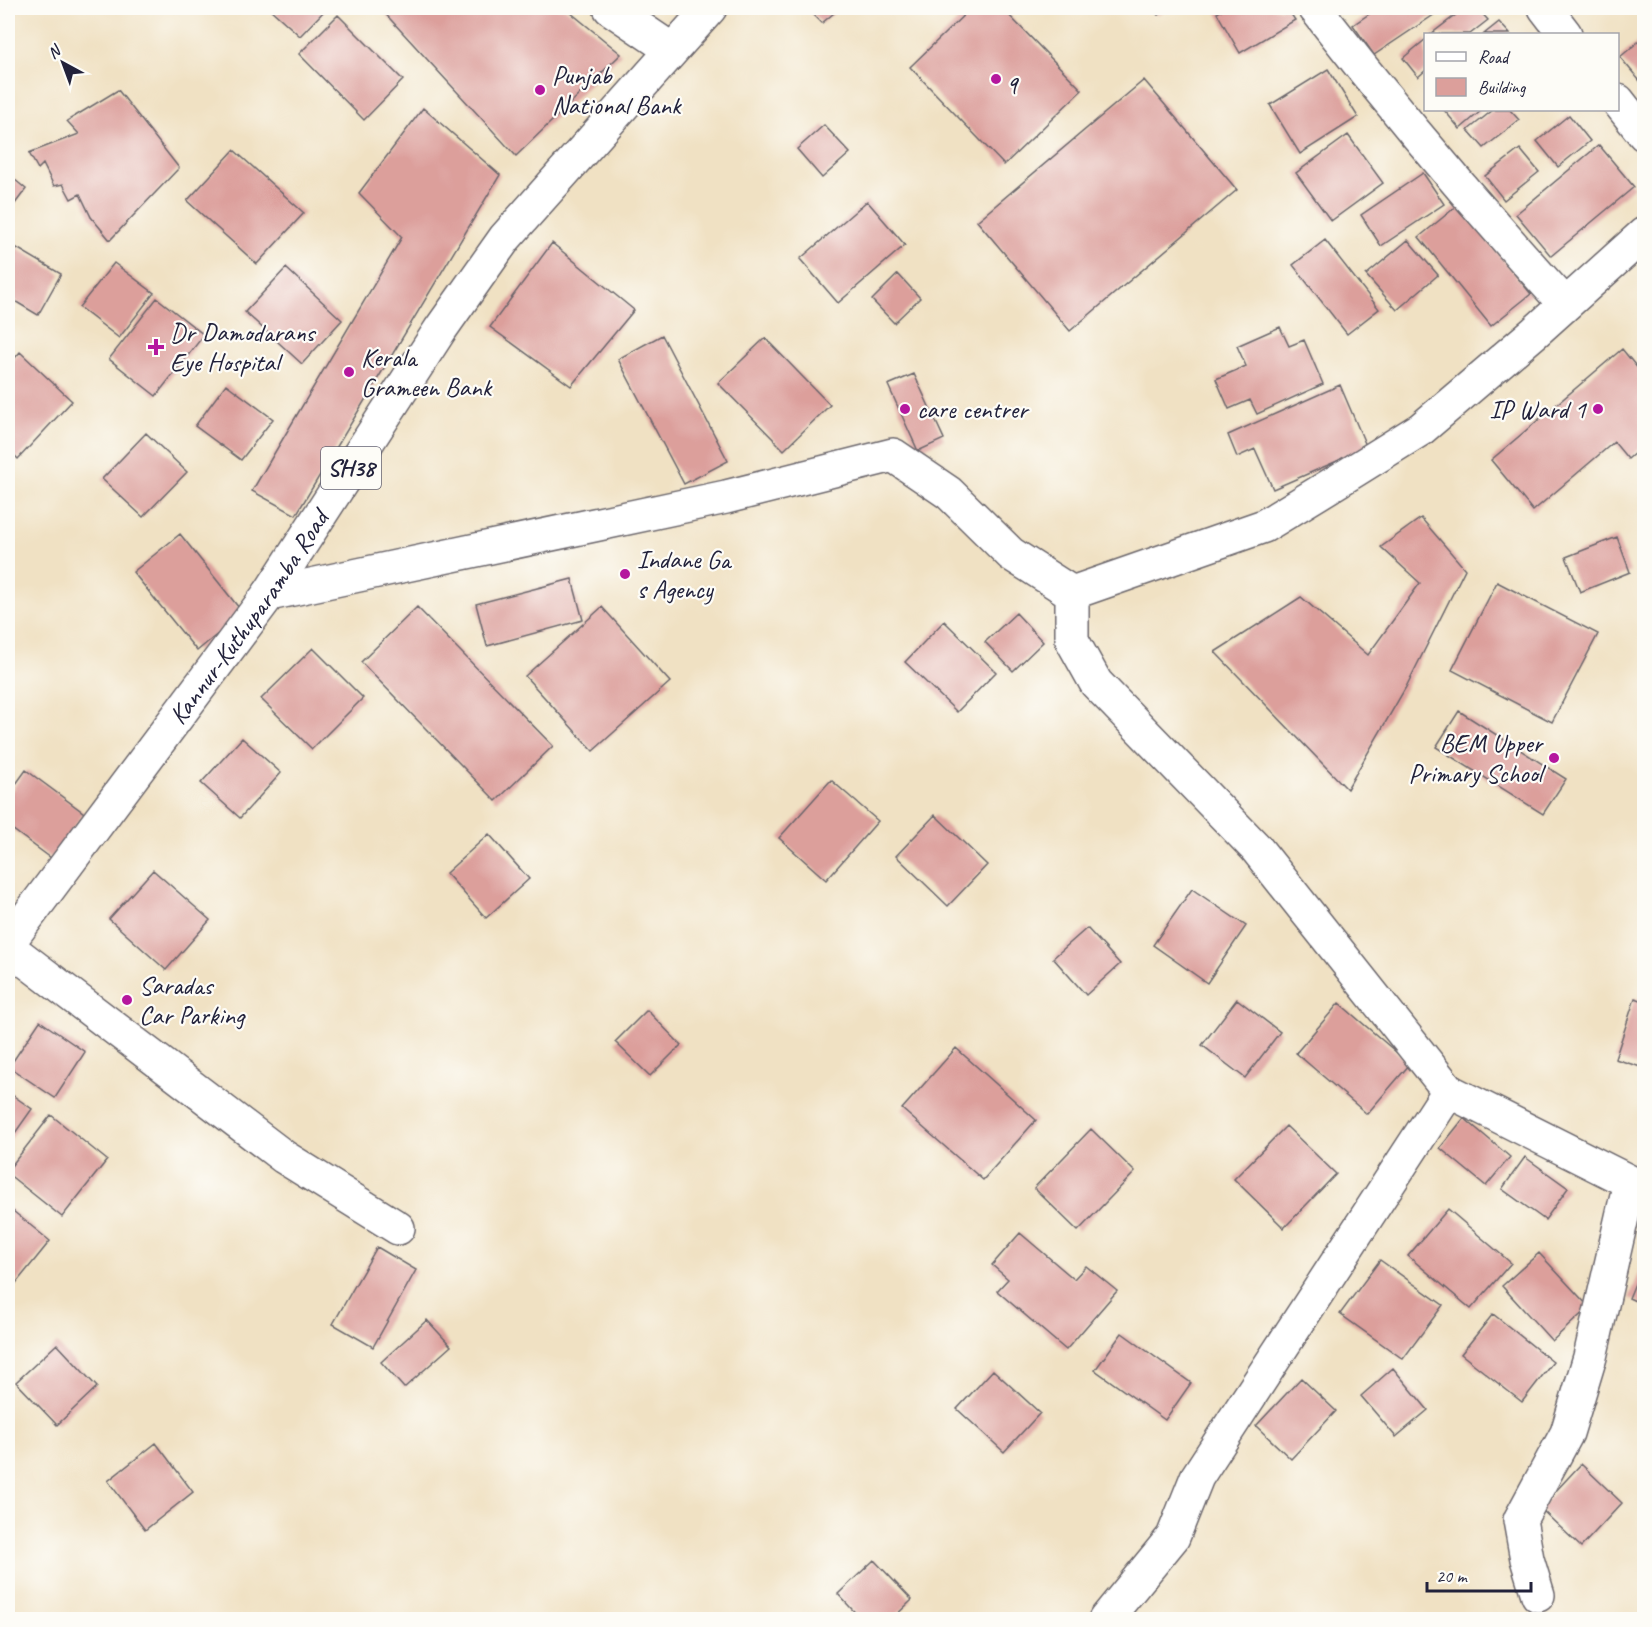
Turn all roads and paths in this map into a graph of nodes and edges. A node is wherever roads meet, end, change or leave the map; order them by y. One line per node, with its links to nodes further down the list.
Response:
1 (610, 8): 6 (street)
2 (710, 8): 6 (street, Kannur-Kuthuparamba Road / SH38)
3 (1315, 8): 10 (street)
4 (1545, 8): 5 (street)
5 (1564, 33)
6 (672, 50): 12 (street, Kannur-Kuthuparamba Road / SH38)
7 (1619, 103): 8 (street)
8 (1644, 134)
9 (1644, 234): 10 (street)
10 (1564, 303): 11 (street)
11 (1072, 593): 12 (street); 14 (street)
12 (269, 594): 13 (street, Kannur-Kuthuparamba Road / SH38)
13 (8, 945): 16 (street)
14 (1449, 1091): 15 (street); 18 (street)
15 (1637, 1186): 17 (street)
16 (398, 1228)
17 (1538, 1595)
18 (1105, 1620)

